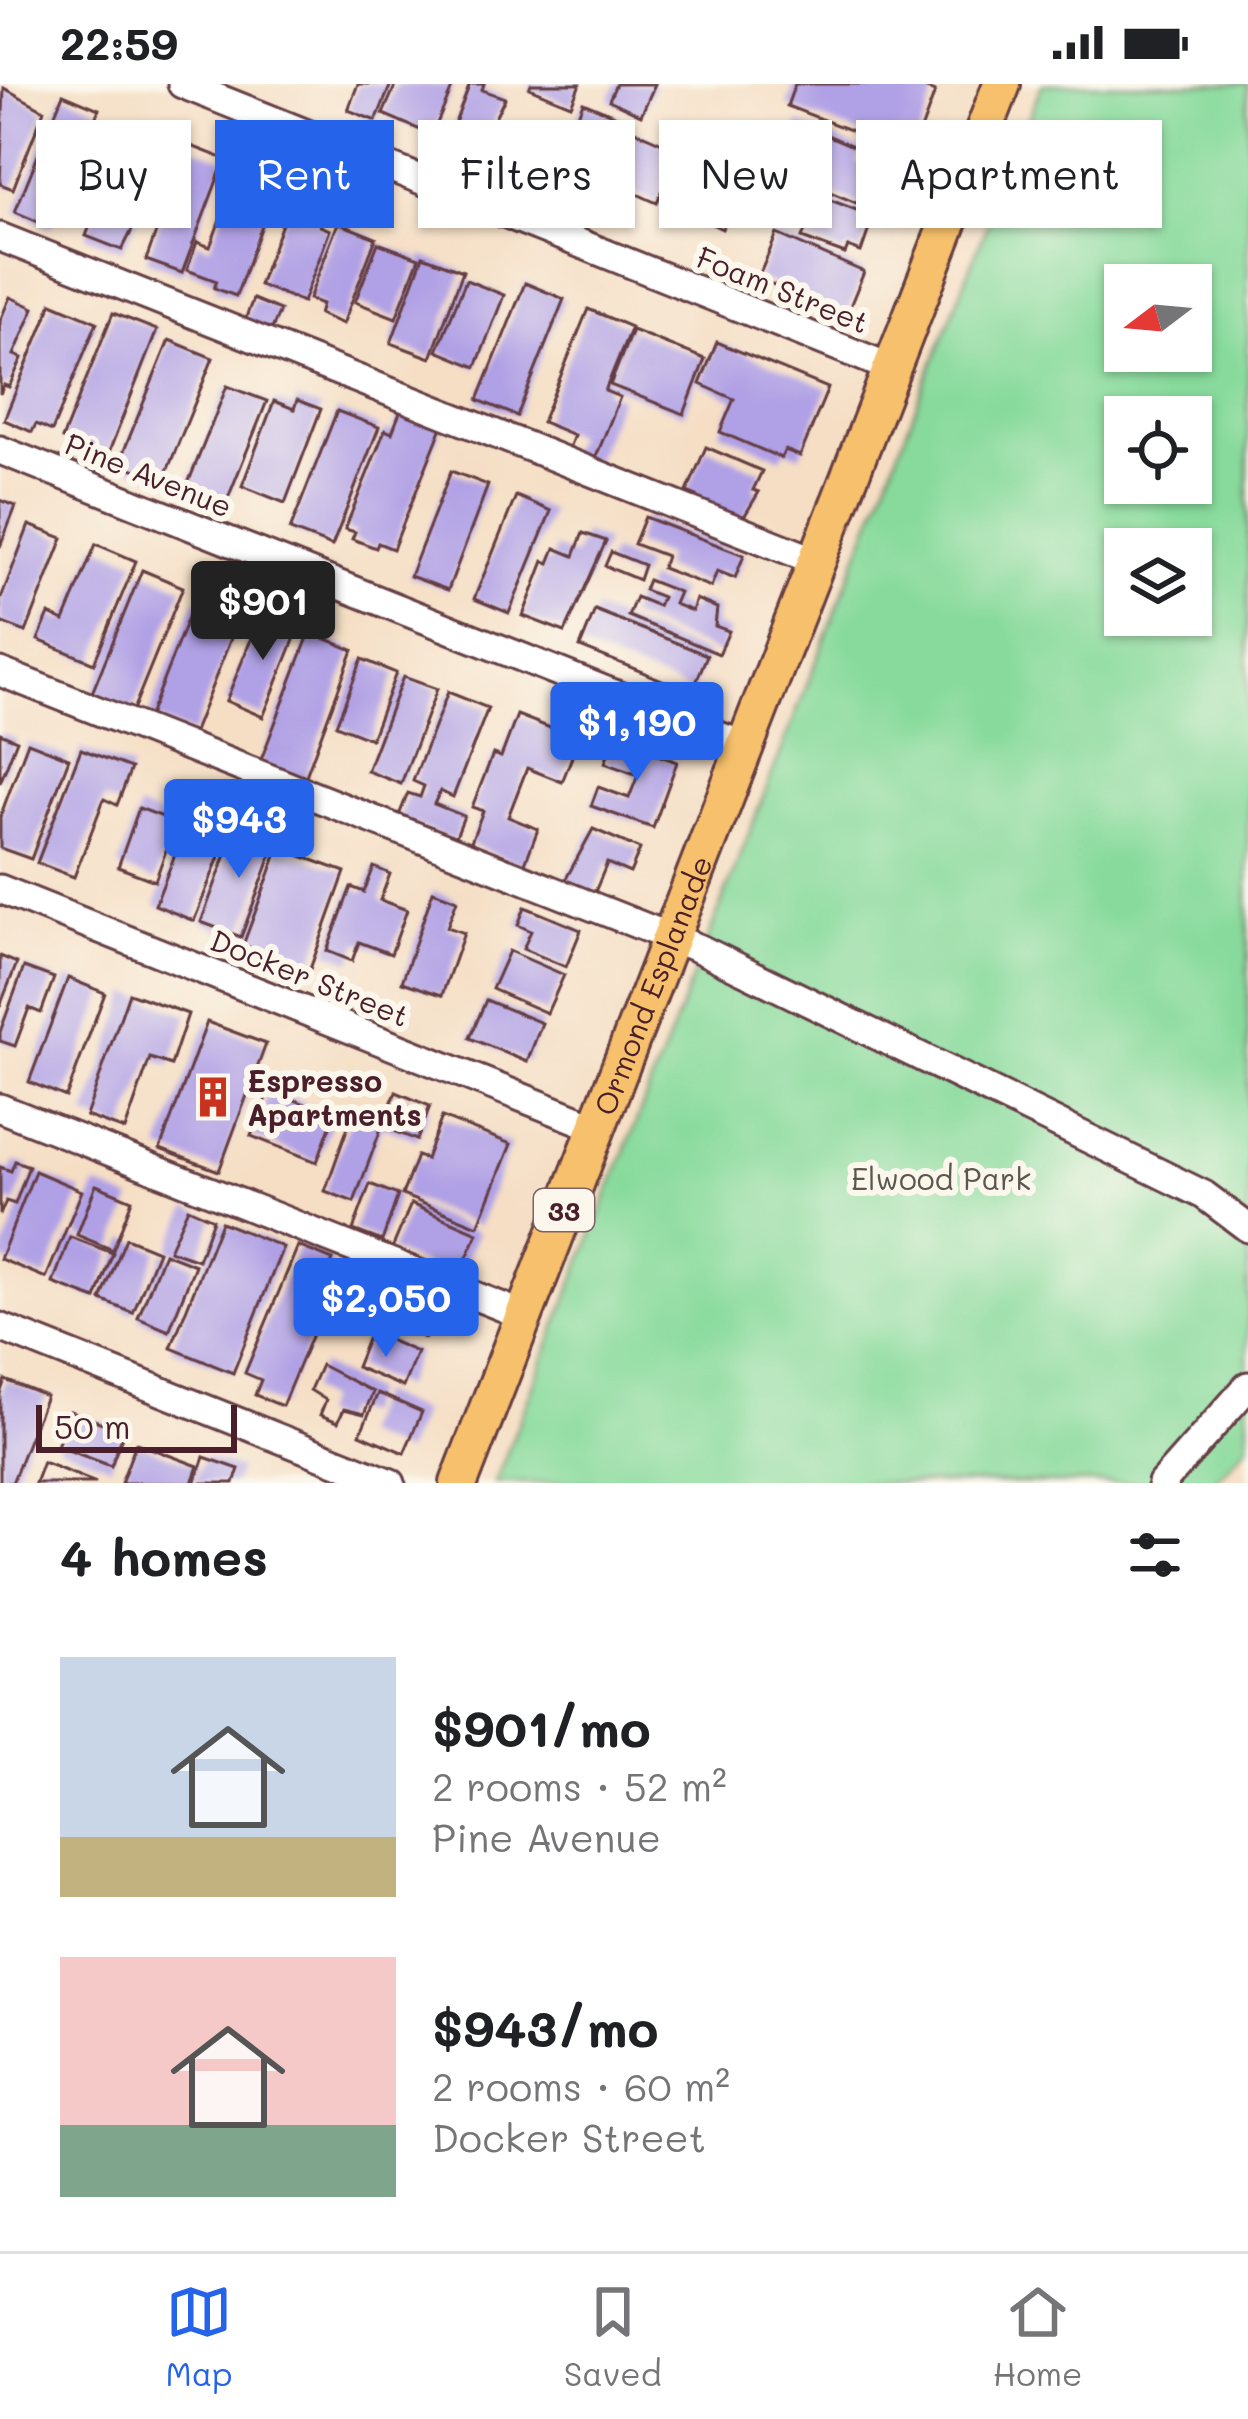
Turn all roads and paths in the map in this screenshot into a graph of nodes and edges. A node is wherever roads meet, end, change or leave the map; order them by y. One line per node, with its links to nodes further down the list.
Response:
1 (182, 84): 4 (street, Foam Street)
2 (1002, 84): 4 (main road, Ormond Esplanade / 33)
3 (0, 237): 6 (street)
4 (891, 368): 6 (main road, Ormond Esplanade / 33)
5 (0, 450): 8 (street, Pine Avenue)
6 (815, 561): 8 (main road, Ormond Esplanade / 33)
7 (0, 673): 10 (street)
8 (742, 746): 10 (main road, Ormond Esplanade / 33)
9 (0, 889): 12 (street, Docker Street)
10 (669, 937): 12 (main road, Ormond Esplanade / 33); 13 (street)
11 (0, 1108): 14 (street)
12 (596, 1126): 14 (main road, Ormond Esplanade / 33)
13 (1248, 1228)
14 (523, 1315): 18 (main road, Ormond Esplanade / 33)
15 (0, 1327): 17 (street)
16 (1248, 1386): 19 (street)
17 (391, 1483)
18 (459, 1483)
19 (1162, 1483)

